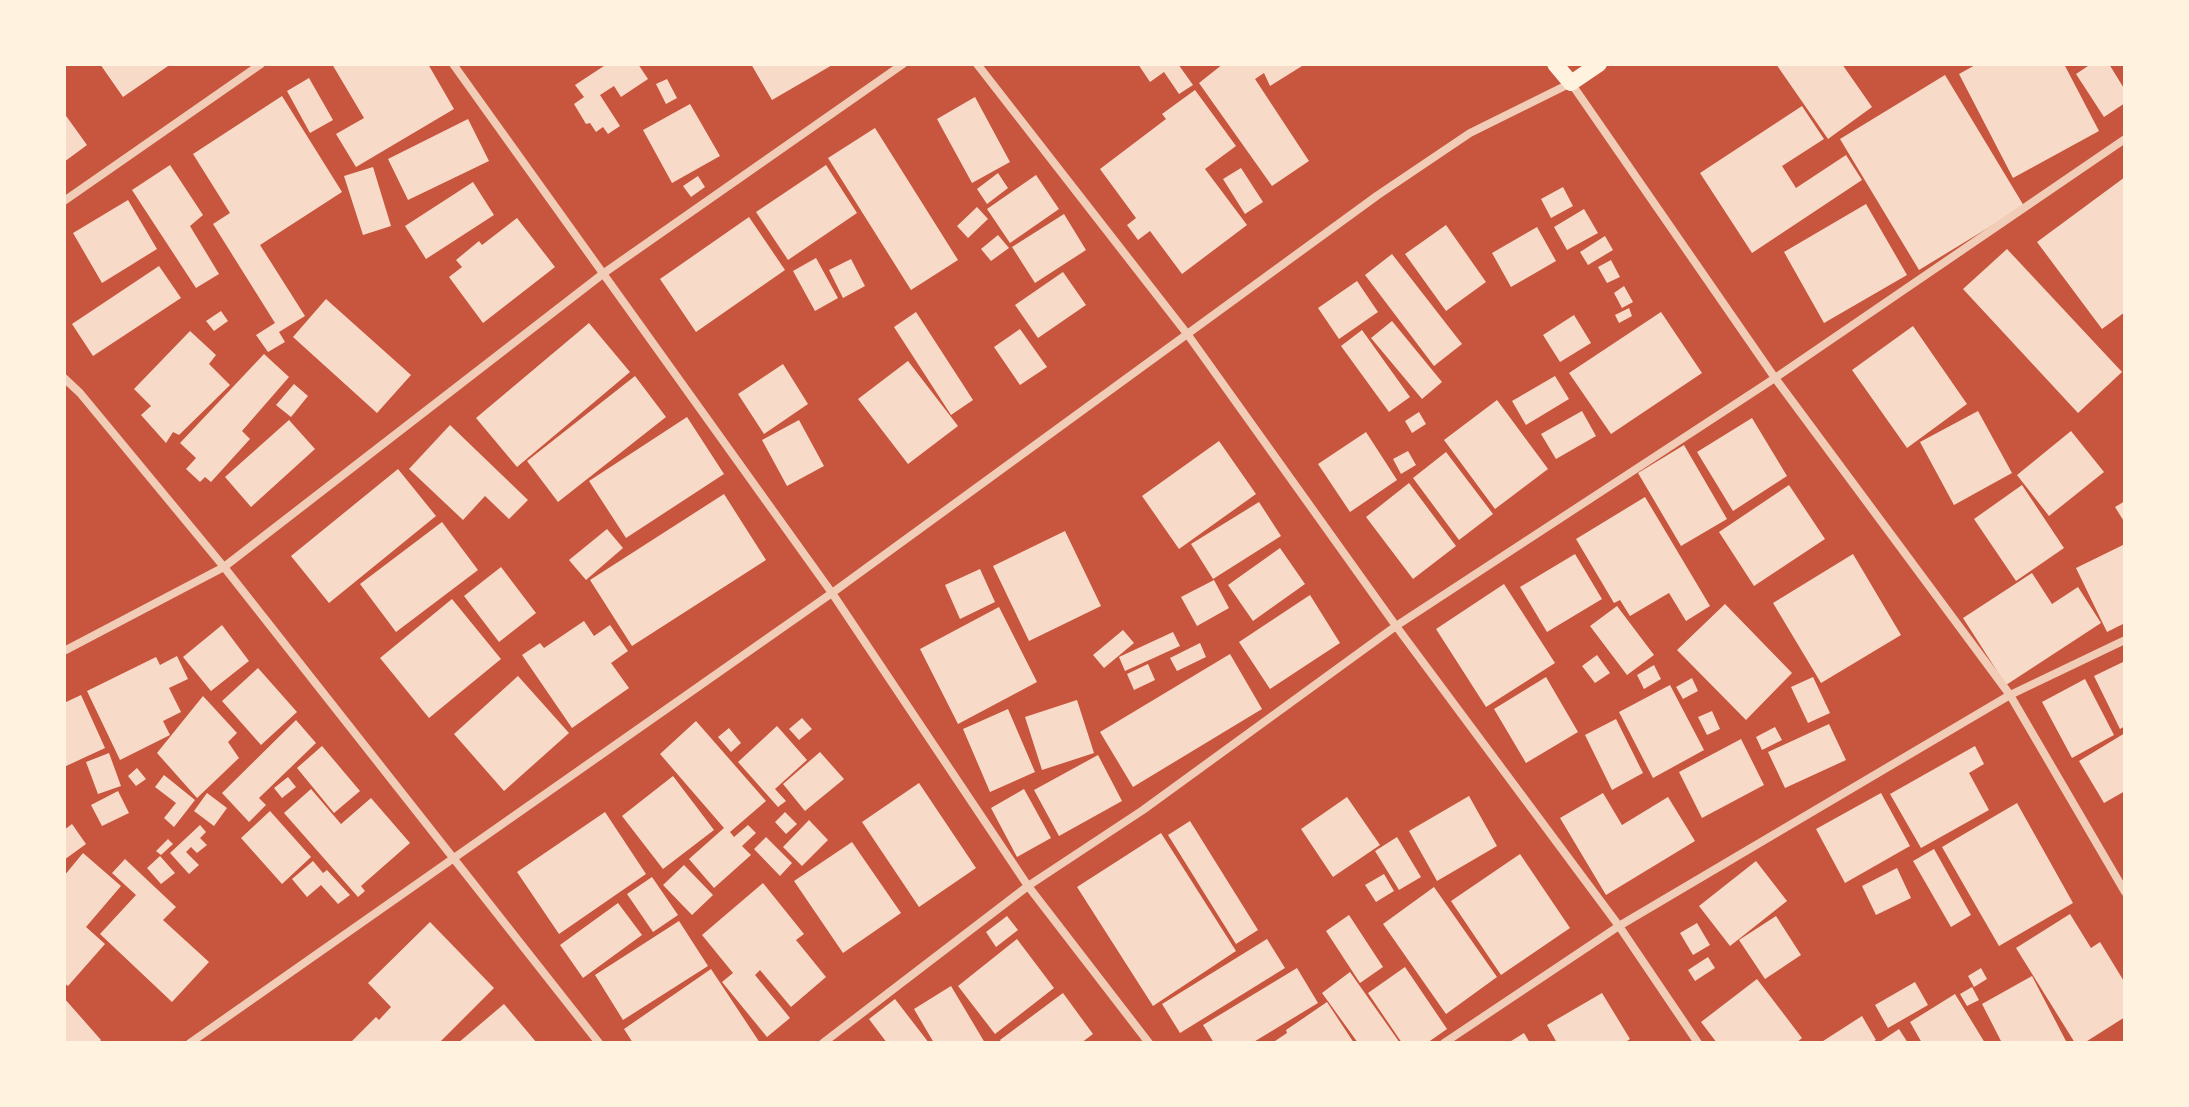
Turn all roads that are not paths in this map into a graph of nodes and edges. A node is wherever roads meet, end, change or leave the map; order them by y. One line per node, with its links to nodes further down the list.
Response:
1 (261, 64): 9 (street)
2 (453, 64): 10 (street)
3 (903, 64): 10 (street)
4 (977, 64): 11 (street)
5 (1555, 64): 7 (main road)
6 (1599, 64): 7 (main road)
7 (1571, 83): 11 (street); 13 (street)
8 (2125, 139): 13 (street)
9 (64, 201)
10 (604, 273): 14 (street); 15 (street)
11 (1188, 335): 15 (street); 16 (street)
12 (64, 378): 14 (street)
13 (1775, 378): 16 (street); 19 (street)
14 (224, 567): 18 (street); 20 (street)
15 (832, 593): 20 (street); 21 (street)
16 (1396, 626): 21 (street); 23 (street)
17 (2125, 640): 19 (street)
18 (64, 651)
19 (2010, 695): 22 (street); 23 (street)
20 (456, 858): 24 (street); 25 (street)
21 (1028, 886): 26 (street); 27 (street)
22 (2125, 892)
23 (1619, 926): 28 (street); 29 (street)
24 (190, 1043)
25 (599, 1043)
26 (823, 1043)
27 (1149, 1043)
28 (1444, 1043)
29 (1698, 1043)

